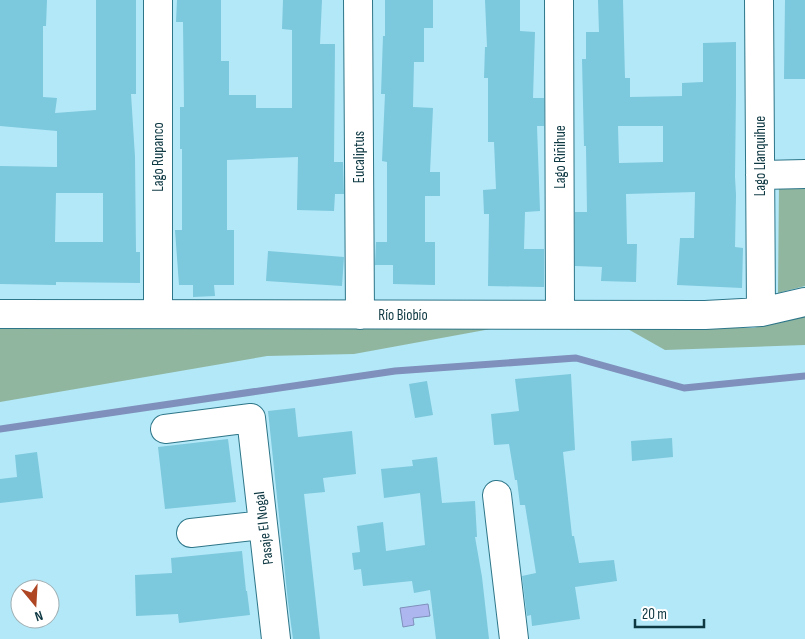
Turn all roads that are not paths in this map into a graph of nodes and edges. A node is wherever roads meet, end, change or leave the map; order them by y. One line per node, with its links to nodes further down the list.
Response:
1 (158, 0): 9 (street, Lago Rupanco)
2 (358, 0): 12 (street, Eucaliptus)
3 (559, 0): 11 (street, Lago Riñihue)
4 (759, 0): 5 (street, Lago Llanquihue)
5 (760, 174): 6 (street); 8 (street, Lago Llanquihue)
6 (805, 174)
7 (805, 302): 8 (street, Río Biobío)
8 (761, 312): 11 (street, Río Biobío)
9 (158, 313): 10 (street, Río Biobío); 12 (street, Río Biobío)
10 (0, 314)
11 (560, 314): 12 (street, Río Biobío)
12 (360, 315)
13 (165, 429): 15 (street, Pasaje El Nogal)
14 (498, 495): 18 (street)
15 (263, 525): 16 (street); 17 (street, Pasaje El Nogal)
16 (191, 533)
17 (276, 639)
18 (514, 639)

